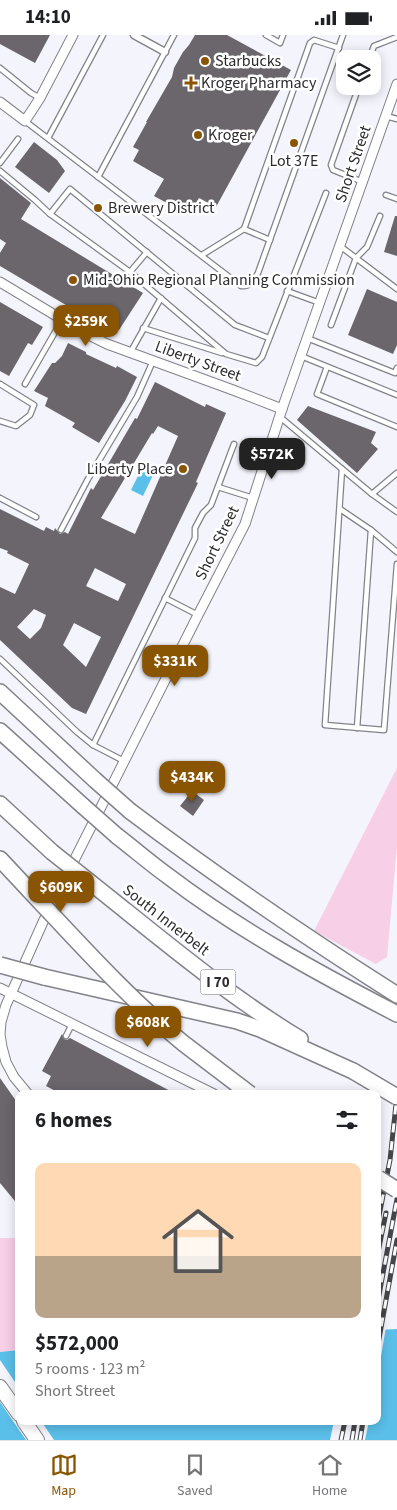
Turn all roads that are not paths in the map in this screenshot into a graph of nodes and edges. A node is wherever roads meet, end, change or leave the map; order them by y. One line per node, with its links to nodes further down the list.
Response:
1 (73, 35): 15 (street)
2 (103, 35): 20 (lane)
3 (134, 35): 11 (street)
4 (174, 35): 11 (lane)
5 (266, 35): 6 (lane)
6 (283, 35)
7 (343, 35): 9 (lane)
8 (397, 37): 10 (lane)
9 (339, 48): 31 (lane); 32 (lane)
10 (373, 50)
11 (165, 52): 24 (lane)
12 (0, 68): 15 (lane)
13 (397, 84): 17 (street, Short Street)
14 (356, 95): 25 (lane)
15 (40, 98): 19 (street)
16 (0, 102): 19 (street)
17 (386, 115): 18 (lane); 25 (street, Short Street)
18 (397, 119)
19 (25, 121): 20 (lane)
20 (48, 138): 24 (lane)
21 (18, 139): 22 (lane)
22 (0, 163)
23 (0, 171): 29 (lane)
24 (98, 177): 35 (lane)
25 (363, 182): 33 (street, Short Street)
26 (326, 193): 40 (lane)
27 (386, 195): 28 (lane)
28 (397, 199)
29 (50, 214): 34 (lane); 37 (lane)
30 (380, 216): 36 (lane)
31 (244, 229): 32 (lane); 35 (lane)
32 (270, 240): 35 (lane)
33 (340, 246): 36 (lane); 42 (street, Short Street)
34 (147, 252): 37 (lane); 46 (lane)
35 (202, 255)
36 (356, 258): 39 (lane); 44 (lane)
37 (130, 272): 41 (lane)
38 (0, 282): 43 (street, Liberty Street)
39 (397, 289)
40 (287, 291): 42 (lane); 46 (lane)
41 (161, 298): 45 (lane); 49 (lane)
42 (320, 303): 47 (street, Short Street)
43 (62, 319): 48 (street, Liberty Street); 55 (lane)
44 (331, 325)
45 (143, 328): 48 (lane); 49 (lane)
46 (269, 338): 49 (lane)
47 (307, 338): 50 (street, Short Street); 53 (lane)
48 (130, 353): 51 (street, Liberty Street)
49 (226, 354)
50 (301, 356): 52 (lane); 57 (street, Short Street)
51 (153, 361): 57 (street, Liberty Street); 70 (lane)
52 (327, 367): 56 (lane); 59 (lane)
53 (397, 368)
54 (0, 384): 58 (lane)
55 (25, 384)
56 (397, 395)
57 (281, 413): 61 (lane); 66 (street, Short Street)
58 (0, 421)
59 (397, 427)
60 (234, 444): 63 (lane)
61 (342, 469): 64 (lane); 67 (lane)
62 (397, 473): 64 (lane)
63 (218, 487): 66 (lane); 74 (lane)
64 (372, 493): 68 (lane)
65 (0, 499): 69 (lane)
66 (254, 499): 75 (street, Short Street)
67 (340, 509): 71 (lane); 78 (lane)
68 (397, 512)
69 (36, 517)
70 (61, 530)
71 (371, 530): 72 (lane); 78 (lane)
72 (397, 552)
73 (397, 565): 78 (lane)
74 (166, 599): 75 (lane); 80 (lane)
75 (198, 615): 81 (street, Short Street)
76 (0, 659): 80 (lane)
77 (0, 692): 87 (highway, bridge)
78 (357, 728)
79 (0, 731): 88 (highway, bridge)
80 (93, 745): 81 (lane)
81 (124, 761): 86 (street, Short Street)
82 (0, 804): 91 (highway, South Innerbelt / I 70, bridge)
83 (2, 862): 94 (highway, bridge)
84 (0, 965): 91 (highway, bridge)
85 (0, 988): 86 (street)
86 (11, 994): 89 (street); 92 (street, Short Street)
87 (397, 995)
88 (397, 1014)
89 (72, 1023): 90 (lane); 93 (street)
90 (66, 1036)
91 (352, 1071): 95 (highway, South Innerbelt / I 70, bridge)
92 (25, 1090)
93 (206, 1090)
94 (245, 1090)
95 (397, 1097)
96 (381, 1180): 97 (highway, bridge)
97 (397, 1190)
98 (0, 1387): 99 (main road)
99 (15, 1408)
100 (27, 1425): 101 (main road)
101 (37, 1440)

